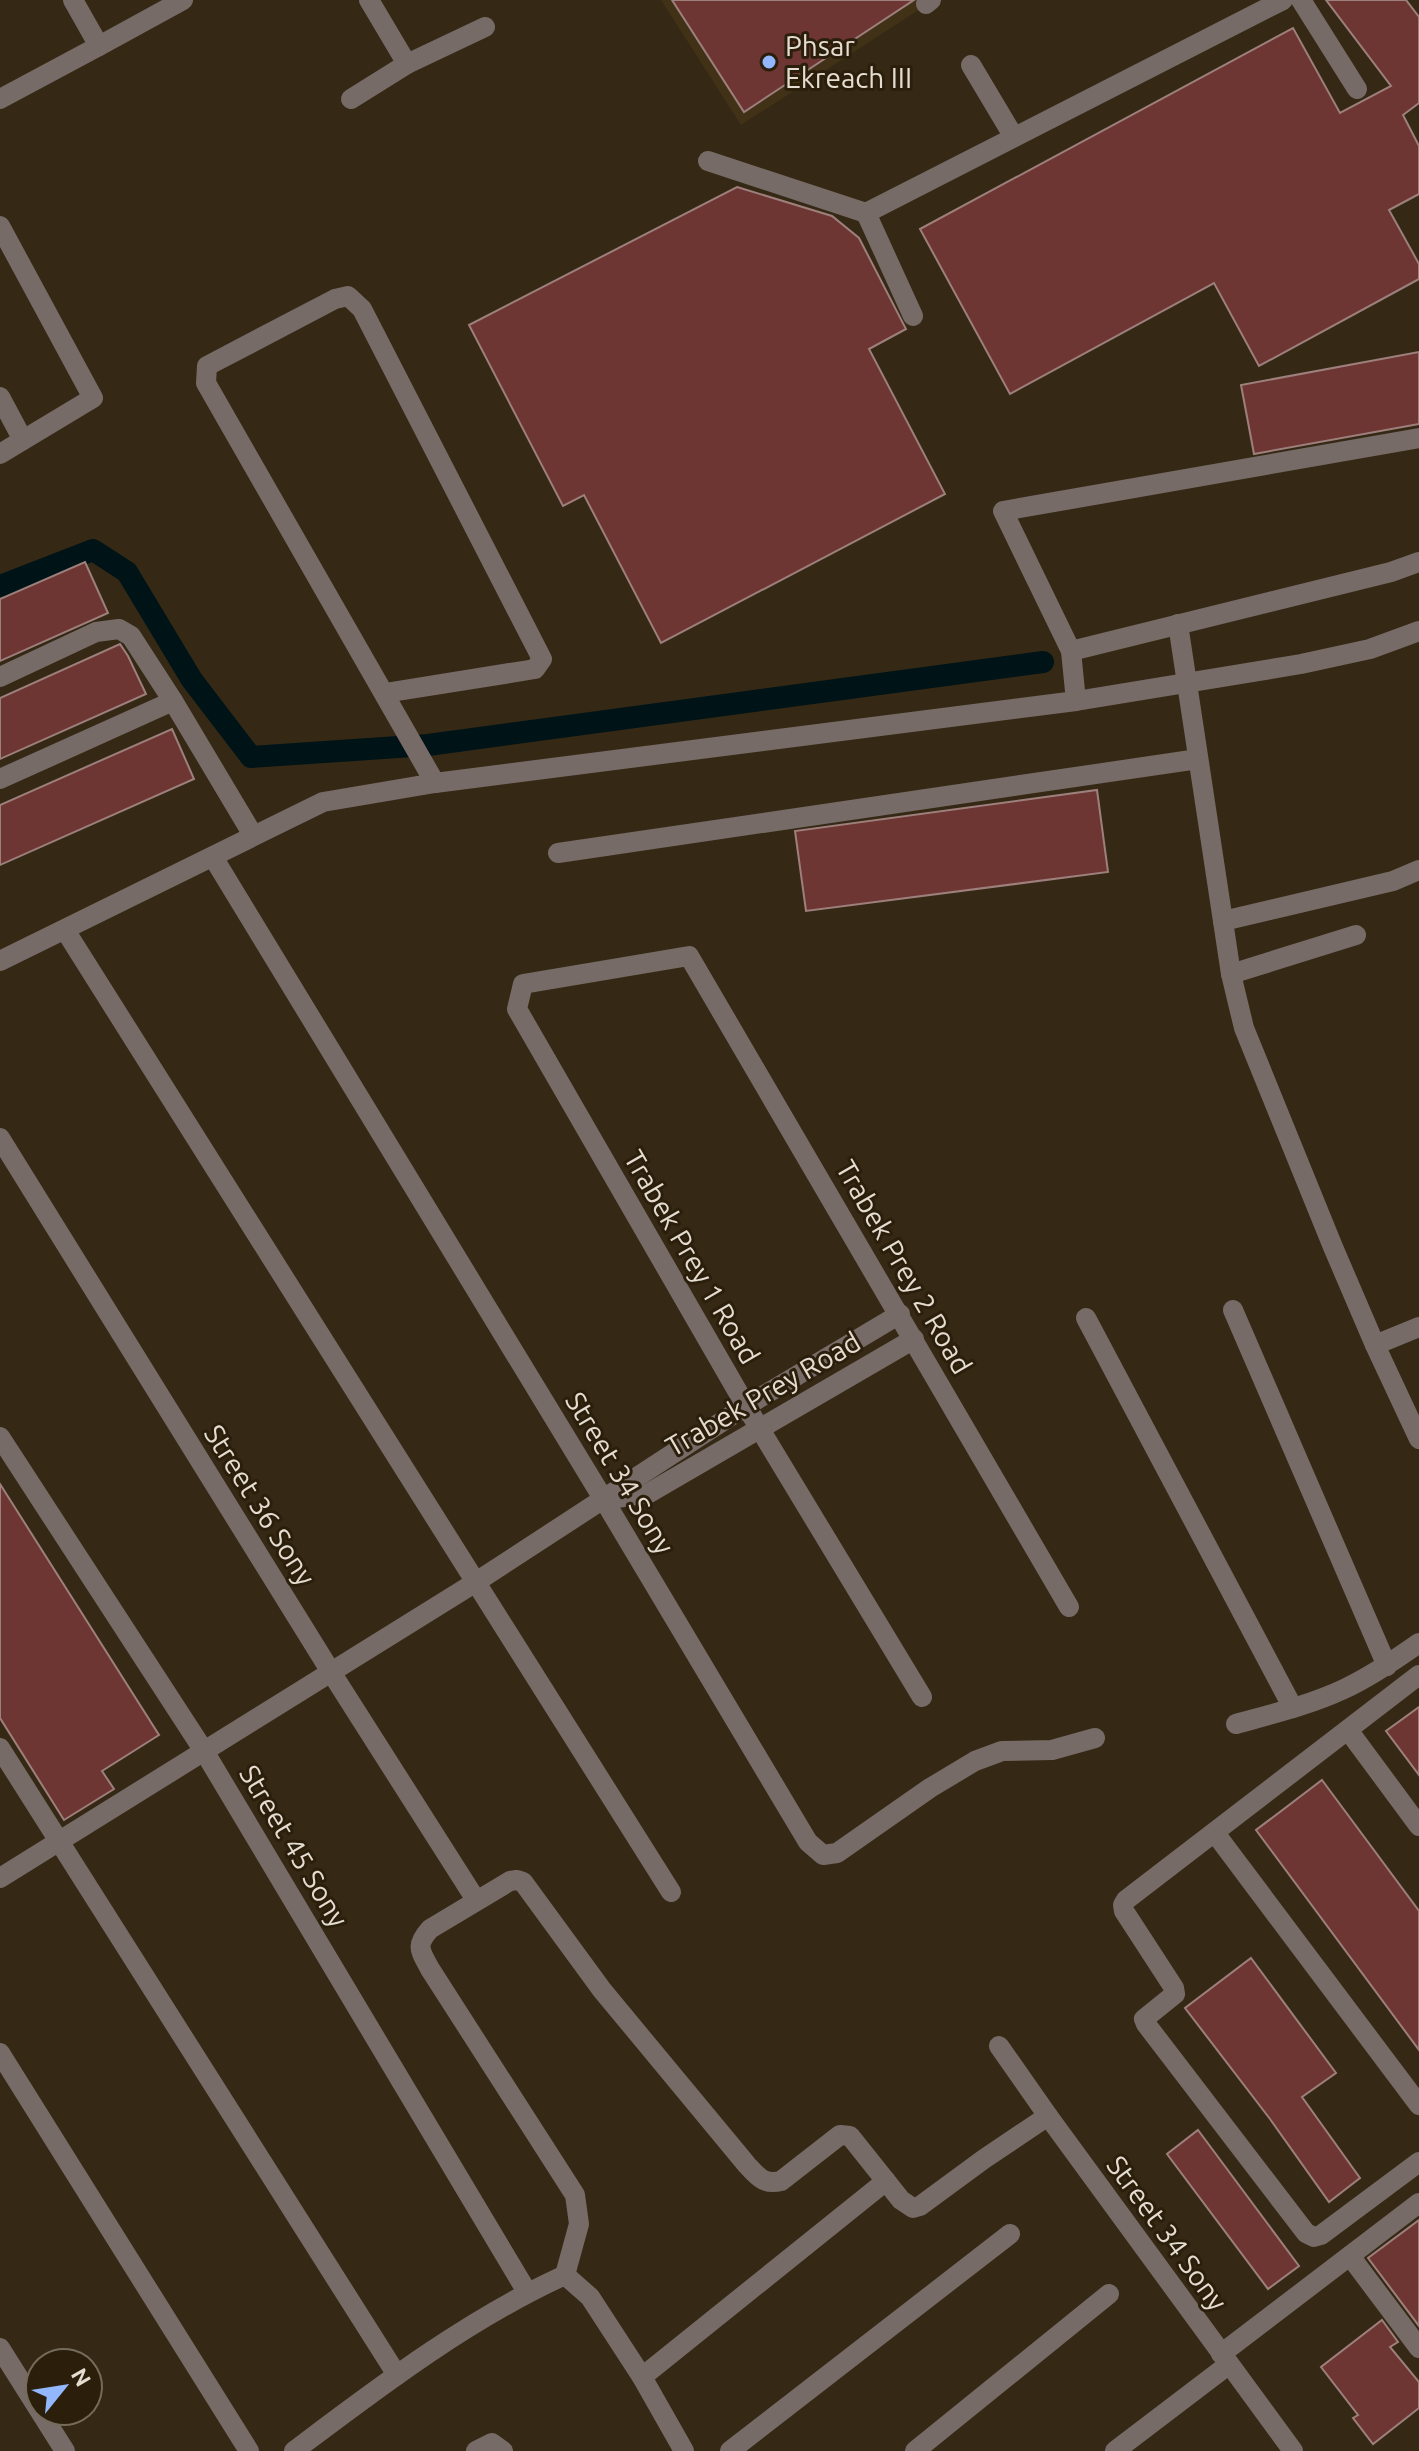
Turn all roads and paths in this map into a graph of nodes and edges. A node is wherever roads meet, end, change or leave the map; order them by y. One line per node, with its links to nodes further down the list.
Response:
1 (73, 0): 7 (street)
2 (183, 0): 7 (street)
3 (369, 0): 8 (street)
4 (1283, 0): 13 (street)
5 (1301, 0): 10 (street)
6 (485, 27): 8 (street)
7 (99, 46): 11 (street)
8 (407, 64): 12 (street)
9 (971, 65): 13 (street)
10 (1357, 89)
11 (0, 99)
12 (351, 99)
13 (1014, 137): 15 (street)
14 (708, 161): 15 (street)
15 (866, 213): 17 (street)
16 (0, 226): 20 (street)
17 (913, 316)
18 (0, 397): 20 (street)
19 (1419, 438): 25 (street)
20 (23, 440): 21 (street)
21 (0, 454)
22 (1419, 562): 23 (street)
23 (1178, 624): 25 (street); 27 (street)
24 (1419, 631): 27 (street)
25 (1071, 651): 30 (street)
26 (0, 677): 29 (street)
27 (1187, 682): 30 (street); 31 (street)
28 (389, 700): 28 (street); 32 (street)
29 (173, 701): 33 (street); 34 (street)
30 (1076, 701): 32 (street)
31 (1198, 759): 35 (street); 38 (street)
32 (430, 775): 34 (street)
33 (0, 779)
34 (253, 835): 36 (street)
35 (558, 853)
36 (213, 857): 39 (street); 55 (street, Street 34 Sony)
37 (1419, 870): 38 (street)
38 (1223, 921): 43 (street)
39 (65, 930): 42 (street); 56 (street)
40 (1356, 935): 43 (street)
41 (689, 956): 46 (street, Trabek Prey 2 Road); 51 (street, Trabek Prey 1 Road)
42 (0, 961)
43 (1231, 974): 50 (street)
44 (0, 1138): 60 (street, Street 36 Sony)
45 (1233, 1310): 59 (street)
46 (900, 1314): 49 (street, Trabek Prey 2 Road); 51 (street, Trabek Prey Road)
47 (1086, 1318): 63 (street)
48 (1419, 1327): 50 (street)
49 (914, 1339): 52 (street, Trabek Prey Road); 57 (street, Trabek Prey 2 Road)
50 (1375, 1345): 54 (street)
51 (746, 1406): 52 (street, Trabek Prey 1 Road); 55 (street, Trabek Prey Road)
52 (760, 1428): 55 (street, Trabek Prey Road); 62 (street, Trabek Prey 1 Road)
53 (0, 1437): 68 (street, Street 45 Sony)
54 (1419, 1439)
55 (604, 1500): 56 (street); 66 (street, Street 34 Sony)
56 (476, 1582): 60 (street); 73 (street)
57 (1069, 1607)
58 (1419, 1643): 59 (street)
59 (1387, 1666): 63 (street)
60 (331, 1672): 68 (street); 74 (street, Street 36 Sony)
61 (1419, 1675): 65 (street)
62 (922, 1697)
63 (1293, 1708): 64 (street)
64 (1236, 1724)
65 (1348, 1730): 69 (street); 70 (street)
66 (1095, 1738)
67 (0, 1748): 71 (street)
68 (204, 1751): 71 (street); 85 (street, Street 45 Sony)
69 (1419, 1826)
70 (1215, 1833): 77 (street); 79 (street)
71 (59, 1841): 72 (street); 90 (street)
72 (0, 1878)
73 (671, 1892)
74 (476, 1900): 80 (street); 84 (street)
75 (999, 2046): 78 (street, Street 34 Sony)
76 (0, 2053): 93 (street)
77 (1419, 2105)
78 (1048, 2116): 80 (street); 89 (street, Street 34 Sony)
79 (1419, 2162)
80 (886, 2181): 91 (street)
81 (1419, 2203): 83 (street)
82 (1010, 2234): 98 (street)
83 (1350, 2256): 88 (street); 89 (street)
84 (565, 2275): 85 (street); 91 (street)
85 (527, 2292): 90 (street)
86 (1109, 2294): 99 (street)
87 (0, 2348): 92 (street)
88 (1419, 2348)
89 (1225, 2359): 100 (street); 101 (street, Street 34 Sony)
90 (397, 2375): 94 (street)
91 (642, 2377): 97 (street)
92 (65, 2451)
93 (249, 2451)
94 (294, 2451)
95 (476, 2451): 96 (street)
96 (503, 2451)
97 (684, 2451)
98 (730, 2451)
99 (915, 2451)
100 (1115, 2451)
101 (1293, 2451)

